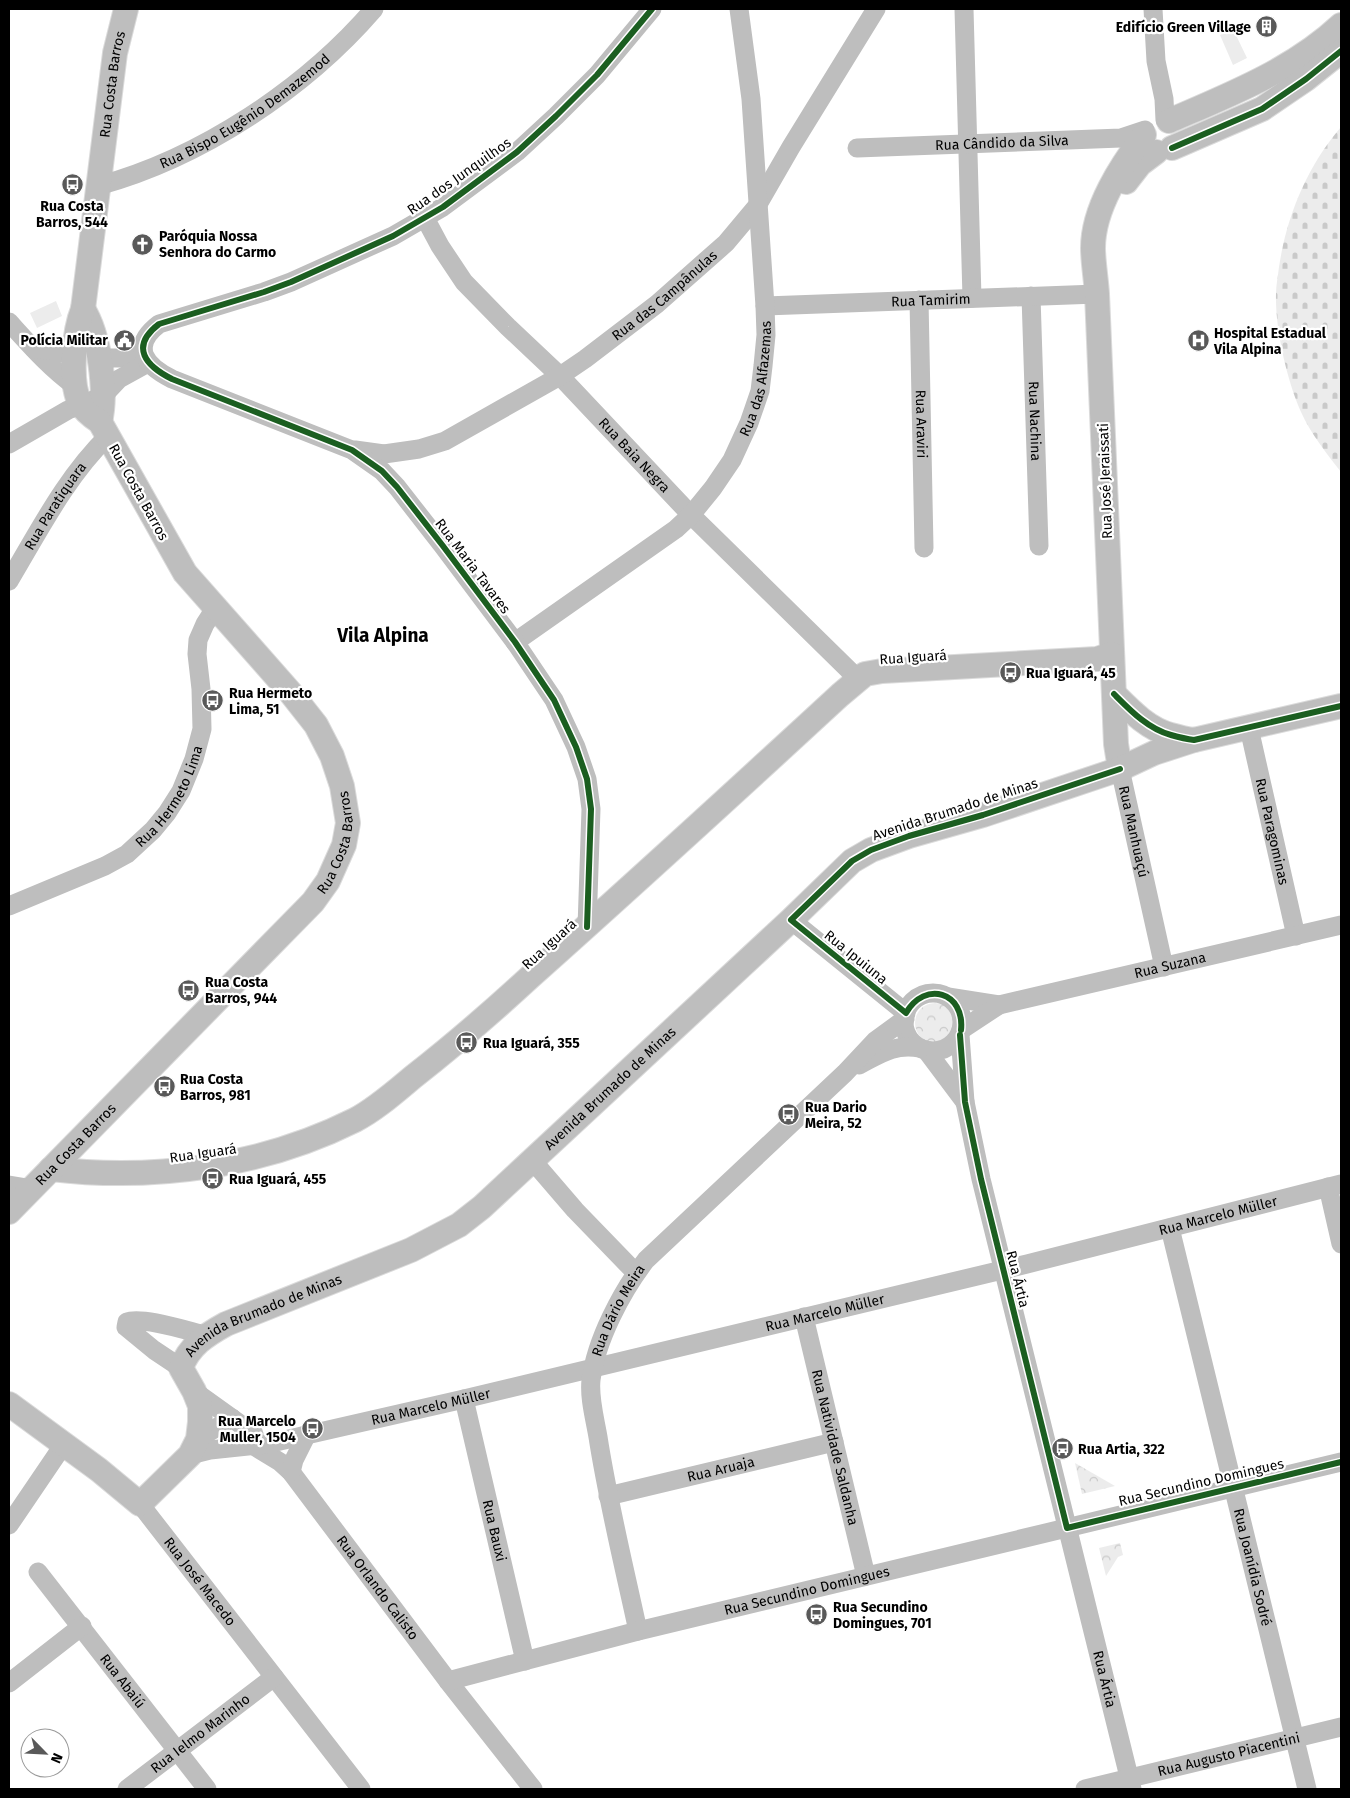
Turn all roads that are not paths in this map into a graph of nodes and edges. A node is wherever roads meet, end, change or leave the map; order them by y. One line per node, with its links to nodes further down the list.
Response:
1 (126, 9): 13 (main road, Rua Costa Barros)
2 (374, 9): 13 (street, Rua Bispo Eugênio Demazemod)
3 (651, 9): 15 (street, Rua dos Junquilhos)
4 (739, 9): 14 (street, Rua das Alfazemas)
5 (876, 9): 14 (street, Rua das Campânulas)
6 (964, 9): 11 (street)
7 (1153, 9): 10 (street)
8 (1341, 25): 10 (main road)
9 (1341, 51): 10 (main road)
10 (1158, 132): 11 (street, Rua Cândido da Silva); 16 (main road, Rua José Jeraissati)
11 (968, 143): 12 (street, Rua Cândido da Silva); 18 (street)
12 (857, 148)
13 (98, 186): 21 (main road, Rua Costa Barros)
14 (758, 206): 20 (street, Rua das Alfazemas); 27 (street, Rua das Campânulas)
15 (425, 218): 25 (street, Rua dos Junquilhos); 27 (street, Rua Baia Negra)
16 (1097, 294): 17 (street, Rua Tamirim); 39 (main road, Rua José Jeraissati)
17 (1031, 296): 18 (street, Rua Tamirim); 34 (street, Rua Nachina)
18 (972, 298): 19 (street, Rua Tamirim)
19 (919, 300): 20 (street, Rua Tamirim); 35 (street, Rua Araviri)
20 (765, 306): 33 (street, Rua das Alfazemas)
21 (83, 309): 24 (main road, Rua Costa Barros); 26 (main road)
22 (9, 322): 23 (street)
23 (34, 349): 24 (street); 28 (street)
24 (74, 356): 28 (main road, Rua Costa Barros); 29 (main road)
25 (146, 356): 26 (street); 29 (street); 32 (street, Rua Maria Tavares)
26 (99, 358): 29 (main road)
27 (560, 376): 32 (street, Rua das Campânulas); 33 (street, Rua Baia Negra)
28 (78, 395): 29 (street); 30 (main road, Rua Costa Barros); 31 (street)
29 (103, 396): 30 (main road)
30 (104, 429): 36 (street, Rua Paratiquara); 37 (main road, Rua Costa Barros)
31 (9, 444)
32 (352, 450): 38 (street, Rua Maria Tavares)
33 (692, 515): 38 (street, Rua das Alfazemas); 40 (street, Rua Baia Negra)
34 (1039, 546)
35 (924, 548)
36 (9, 581)
37 (216, 608): 47 (street, Rua Hermeto Lima); 61 (main road, Rua Costa Barros)
38 (515, 642): 50 (street, Rua Maria Tavares)
39 (1112, 654): 40 (main road, Rua Iguará); 41 (main road, Rua José Jeraissati)
40 (858, 679): 50 (main road, Rua Iguará)
41 (1114, 694): 45 (main road); 46 (main road, Rua Manhuaçú)
42 (1341, 706): 44 (main road, Avenida Brumado de Minas)
43 (1341, 720): 44 (main road, Avenida Brumado de Minas)
44 (1250, 734): 45 (main road, Avenida Brumado de Minas); 46 (main road, Avenida Brumado de Minas); 51 (street, Rua Paragominas)
45 (1194, 740): 46 (main road, Avenida Brumado de Minas)
46 (1120, 769): 48 (main road, Avenida Brumado de Minas); 52 (street, Rua Manhuaçú)
47 (9, 906)
48 (791, 920): 55 (street, Rua Ipuiuna); 60 (main road, Avenida Brumado de Minas)
49 (1341, 925): 51 (street, Rua Suzana)
50 (587, 927): 61 (main road, Rua Iguará)
51 (1296, 936): 52 (street, Rua Suzana)
52 (1164, 966): 54 (street, Rua Suzana)
53 (948, 997): 54 (street, Rua Suzana); 55 (street); 56 (street)
54 (999, 1005): 56 (street, Rua Suzana)
55 (905, 1016): 57 (street); 58 (street, Rua Dário Meira)
56 (961, 1032): 57 (street); 59 (street, Rua Ártia)
57 (923, 1049): 58 (street, Rua Dário Meira); 59 (street, Rua Ártia)
58 (845, 1073): 69 (street, Rua Dário Meira)
59 (965, 1102): 68 (street, Rua Ártia)
60 (532, 1160): 69 (street); 71 (main road, Avenida Brumado de Minas)
61 (51, 1169): 64 (main road, Rua Costa Barros)
62 (9, 1186): 64 (street)
63 (1334, 1186): 66 (street, Rua Marcelo Müller); 67 (street)
64 (32, 1189): 65 (main road, Rua Costa Barros)
65 (9, 1212)
66 (1170, 1228): 68 (street, Rua Marcelo Müller); 85 (street, Rua Joanídia Sodré)
67 (1341, 1244)
68 (1003, 1270): 70 (street, Rua Marcelo Müller); 90 (street, Rua Ártia)
69 (636, 1273): 73 (street, Rua Dário Meira)
70 (804, 1317): 73 (street, Rua Marcelo Müller); 80 (street, Rua Natividade Saldanha)
71 (205, 1335): 72 (main road, Avenida Brumado de Minas); 72 (street)
72 (181, 1368): 74 (main road, Avenida Brumado de Minas)
73 (594, 1368): 75 (street, Rua Marcelo Müller); 86 (street, Rua Dário Meira)
74 (194, 1392): 77 (street, Rua Orlando Calisto); 82 (main road, Avenida Brumado de Minas)
75 (464, 1399): 78 (street, Rua Marcelo Müller); 95 (street, Rua Bauxi)
76 (9, 1404): 81 (main road, Rua José Macedo)
77 (232, 1418): 79 (street, Rua Orlando Calisto); 82 (street)
78 (307, 1434): 79 (street, Rua Marcelo Müller); 84 (street)
79 (254, 1440): 82 (street); 84 (street, Rua Orlando Calisto)
80 (834, 1442): 86 (street, Rua Aruaja); 92 (street, Rua Natividade Saldanha)
81 (64, 1444): 87 (street); 88 (main road, Rua José Macedo)
82 (194, 1447): 88 (main road)
83 (1341, 1462): 85 (street, Rua Secundino Domingues)
84 (291, 1472): 97 (street, Rua Orlando Calisto)
85 (1234, 1488): 90 (street, Rua Secundino Domingues); 100 (street, Rua Joanídia Sodré)
86 (608, 1496): 94 (street, Rua Dário Meira)
87 (16, 1502): 89 (street)
88 (140, 1504): 96 (street, Rua José Macedo)
89 (9, 1525)
90 (1067, 1528): 92 (street, Rua Secundino Domingues); 102 (street, Rua Ártia)
91 (38, 1572): 93 (street, Rua Abaiú)
92 (866, 1576): 94 (street, Rua Secundino Domingues)
93 (82, 1626): 98 (street); 101 (street, Rua Abaiú)
94 (638, 1631): 95 (street, Rua Secundino Domingues)
95 (525, 1661): 97 (street, Rua Secundino Domingues)
96 (274, 1678): 101 (street, Rua Ielmo Marinho); 105 (street, Rua José Macedo)
97 (448, 1681): 106 (street, Rua Orlando Calisto)
98 (9, 1683)
99 (1341, 1727): 100 (street, Rua Augusto Piacentini)
100 (1295, 1738): 102 (street, Rua Augusto Piacentini); 108 (street, Rua Joanídia Sodré)
101 (177, 1750): 103 (street, Rua Ielmo Marinho); 104 (street, Rua Abaiú)
102 (1130, 1784): 107 (street, Rua Augusto Piacentini)
103 (127, 1789)
104 (207, 1789)
105 (361, 1789)
106 (533, 1789)
107 (1085, 1789)
108 (1307, 1789)

